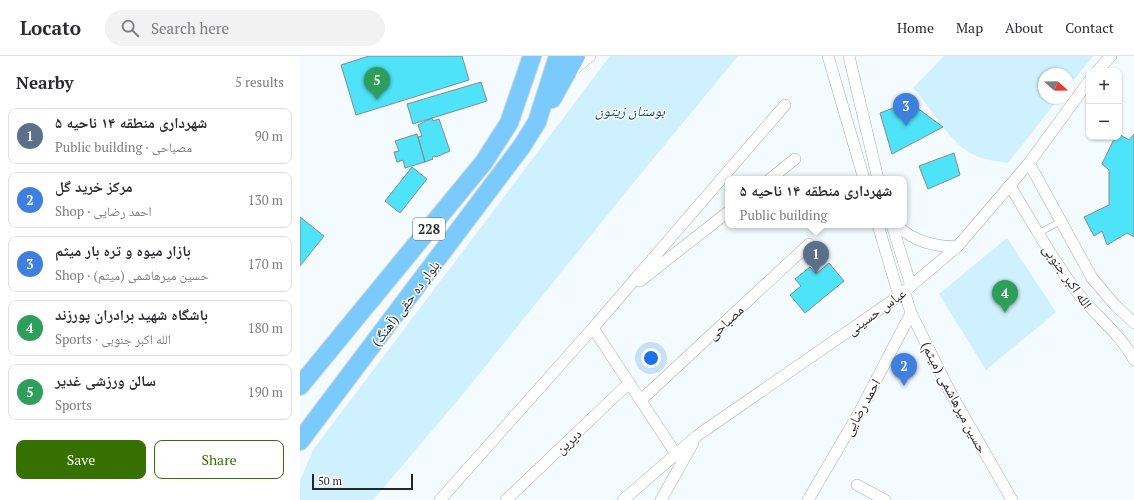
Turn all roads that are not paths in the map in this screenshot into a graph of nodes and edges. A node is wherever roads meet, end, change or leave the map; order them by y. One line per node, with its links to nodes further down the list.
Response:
1 (532, 56): 34 (main road, بلوار ده حقی (آهنگ) / 228)
2 (558, 56): 12 (main road, بلوار ده حقی (آهنگ) / 228)
3 (576, 56): 9 (main road)
4 (590, 56): 9 (street)
5 (828, 56): 16 (street)
6 (849, 56): 17 (street)
7 (1111, 56): 8 (street)
8 (1100, 68)
9 (564, 78): 12 (main road)
10 (1086, 85): 14 (street, عباس حسینی)
11 (785, 105): 28 (street)
12 (540, 114): 37 (main road, بلوار ده حقی (آهنگ) / 228)
13 (795, 159): 15 (street)
14 (1029, 163): 18 (street, عباس حسینی); 20 (street, الله اکبر جنوبی)
15 (774, 176)
16 (863, 176)
17 (877, 176)
18 (1010, 186): 24 (street, الله اکبر جنوبی); 26 (street, عباس حسینی)
19 (725, 214): 28 (street)
20 (1061, 221): 24 (lane); 30 (street, الله اکبر جنوبی)
21 (879, 228): 27 (street, حسین میرهاشمی (میثم))
22 (893, 228): 27 (street, حسین میرهاشمی (میثم))
23 (900, 228): 26 (street)
24 (1039, 233): 32 (street, الله اکبر جنوبی)
25 (809, 244): 35 (street, مصباحی)
26 (957, 247): 27 (street, عباس حسینی)
27 (905, 291): 29 (street, حسین میرهاشمی (میثم)); 36 (street, عباس حسینی)
28 (619, 298): 31 (street)
29 (910, 313): 44 (street, احمد رضایی); 46 (street, حسین میرهاشمی (میثم))
30 (1134, 323)
31 (593, 328): 33 (street); 40 (street)
32 (1134, 360)
33 (629, 383): 35 (street); 41 (street, دیرین)
34 (300, 386)
35 (641, 400): 38 (street)
36 (698, 435): 38 (street, عباس حسینی); 43 (street)
37 (300, 441)
38 (676, 454): 42 (street, عباس حسینی)
39 (857, 485): 45 (street)
40 (440, 500)
41 (506, 500)
42 (623, 500)
43 (662, 500)
44 (808, 500)
45 (885, 500)
46 (1012, 500)

